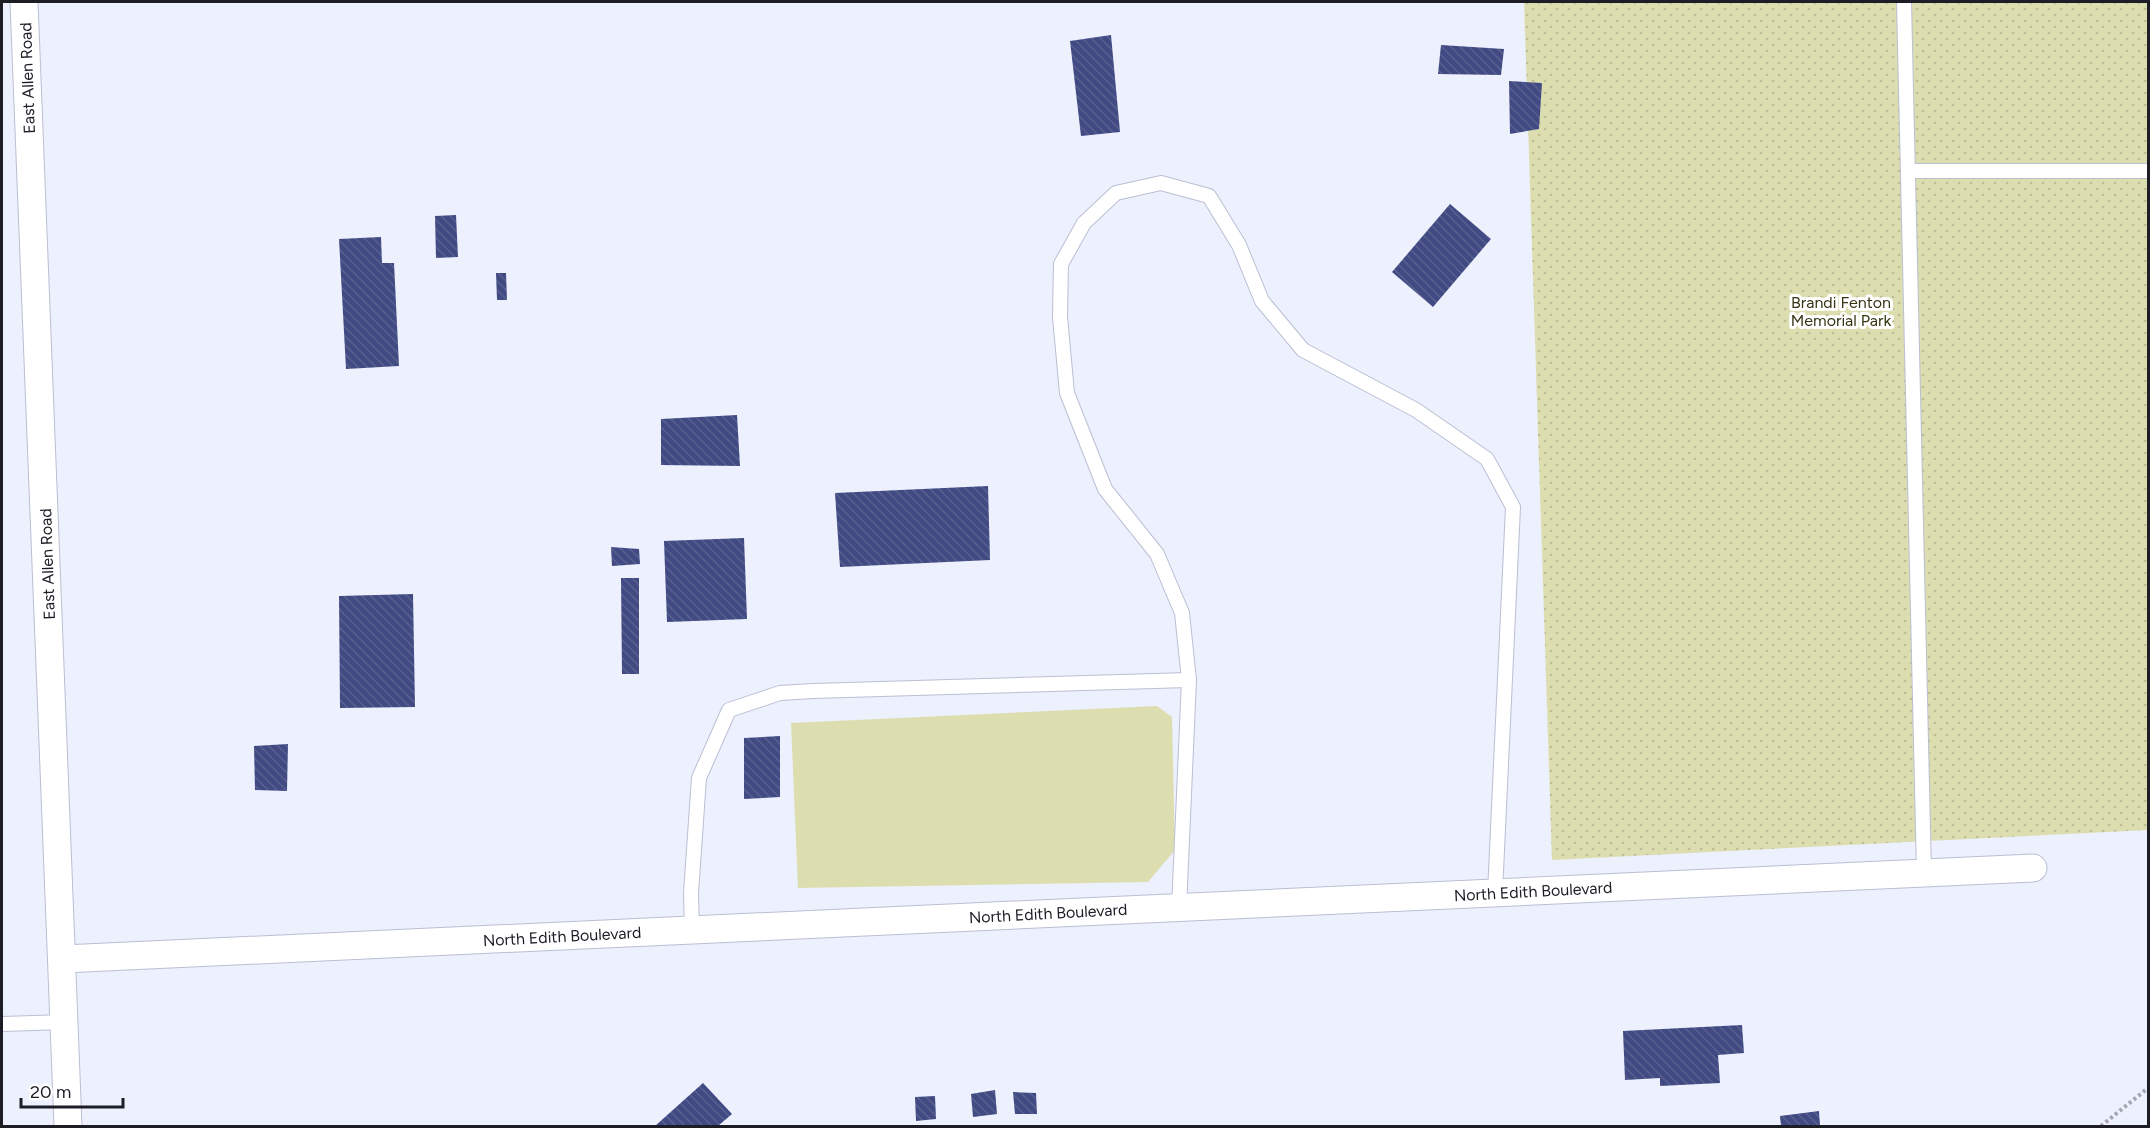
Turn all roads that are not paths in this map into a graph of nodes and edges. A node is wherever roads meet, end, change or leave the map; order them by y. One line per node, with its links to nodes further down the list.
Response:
1 (24, 2): 11 (street, East Allen Road)
2 (1904, 2): 3 (lane)
3 (1908, 171): 4 (lane); 7 (lane)
4 (2148, 171)
5 (1189, 680): 8 (lane); 9 (lane); 10 (lane)
6 (2033, 868): 7 (street, North Edith Boulevard)
7 (1924, 873): 8 (street, North Edith Boulevard)
8 (1495, 893): 9 (street, North Edith Boulevard)
9 (1179, 908): 10 (street, North Edith Boulevard)
10 (692, 929): 11 (street, North Edith Boulevard)
11 (63, 959): 12 (street, East Allen Road)
12 (65, 1022): 13 (lane); 14 (street, East Allen Road)
13 (2, 1024)
14 (68, 1126)

